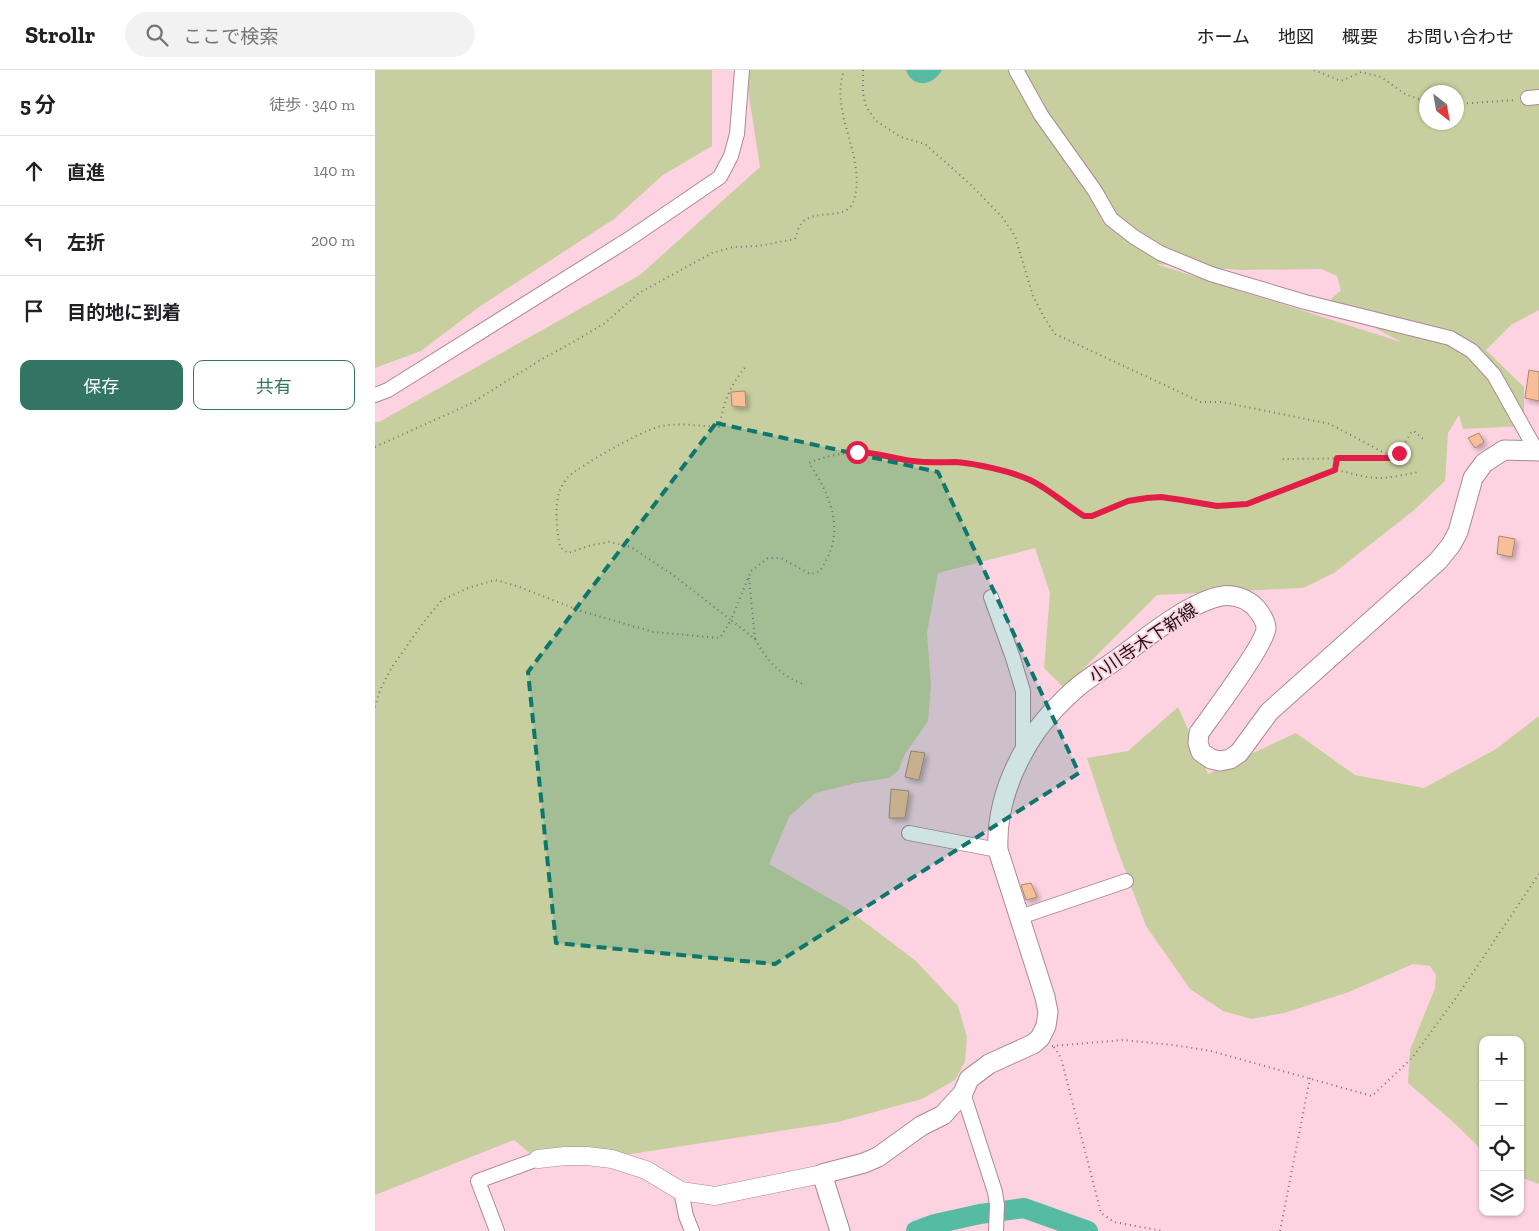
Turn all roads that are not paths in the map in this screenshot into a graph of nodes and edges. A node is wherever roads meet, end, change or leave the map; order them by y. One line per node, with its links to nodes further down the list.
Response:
1 (742, 70): 3 (street)
2 (1016, 70): 4 (street)
3 (375, 395)
4 (1537, 450): 6 (main road, 小川寺木下新線)
5 (991, 597): 6 (street)
6 (1023, 754): 8 (main road, 小川寺木下新線)
7 (909, 833): 8 (street)
8 (998, 850): 10 (main road, 小川寺木下新線)
9 (1126, 881): 10 (street)
10 (1020, 917): 11 (main road, 小川寺木下新線)
11 (963, 1093): 13 (main road); 15 (street)
12 (539, 1159): 14 (street); 16 (street)
13 (822, 1174): 14 (street); 18 (main road)
14 (681, 1191): 17 (street)
15 (996, 1228)
16 (497, 1231)
17 (692, 1231)
18 (840, 1231)

